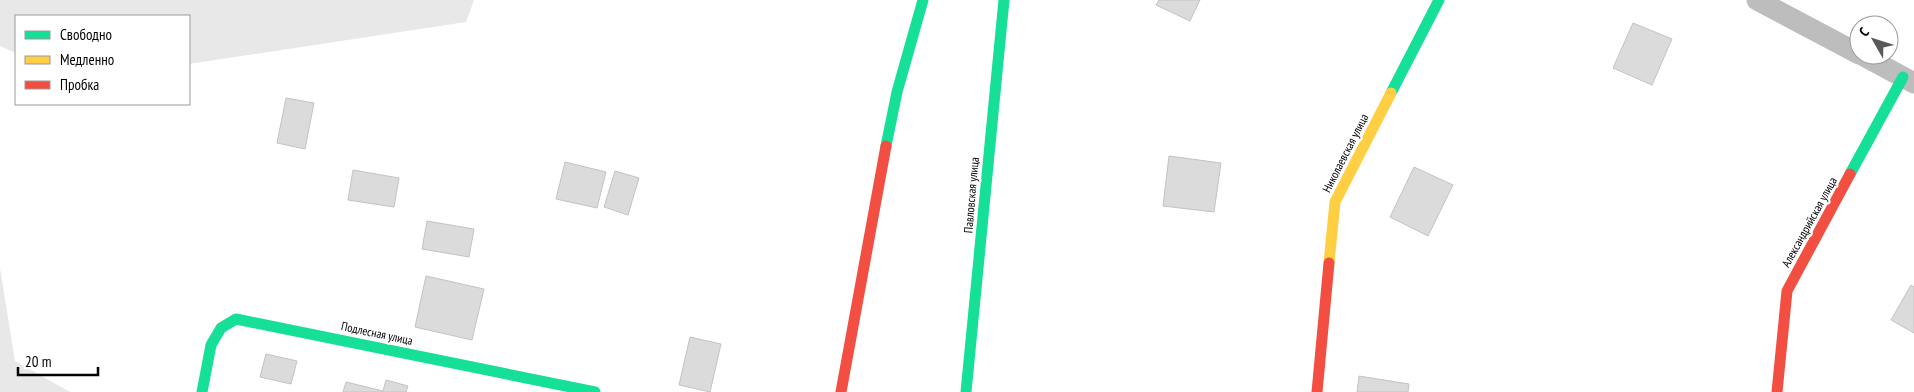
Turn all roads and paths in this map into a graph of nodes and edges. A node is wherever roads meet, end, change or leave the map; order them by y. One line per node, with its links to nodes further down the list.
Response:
1 (923, 0): 10 (street)
2 (1004, 0): 11 (street, Павловская улица)
3 (1439, 0): 12 (street, Николаевская улица)
4 (1758, 0): 5 (street)
5 (1849, 48)
6 (1881, 65): 7 (street)
7 (1909, 80): 13 (street, Александрийская улица)
8 (202, 392): 9 (street, Подлесная улица)
9 (595, 392)
10 (841, 392)
11 (966, 392)
12 (1317, 392)
13 (1777, 392)

